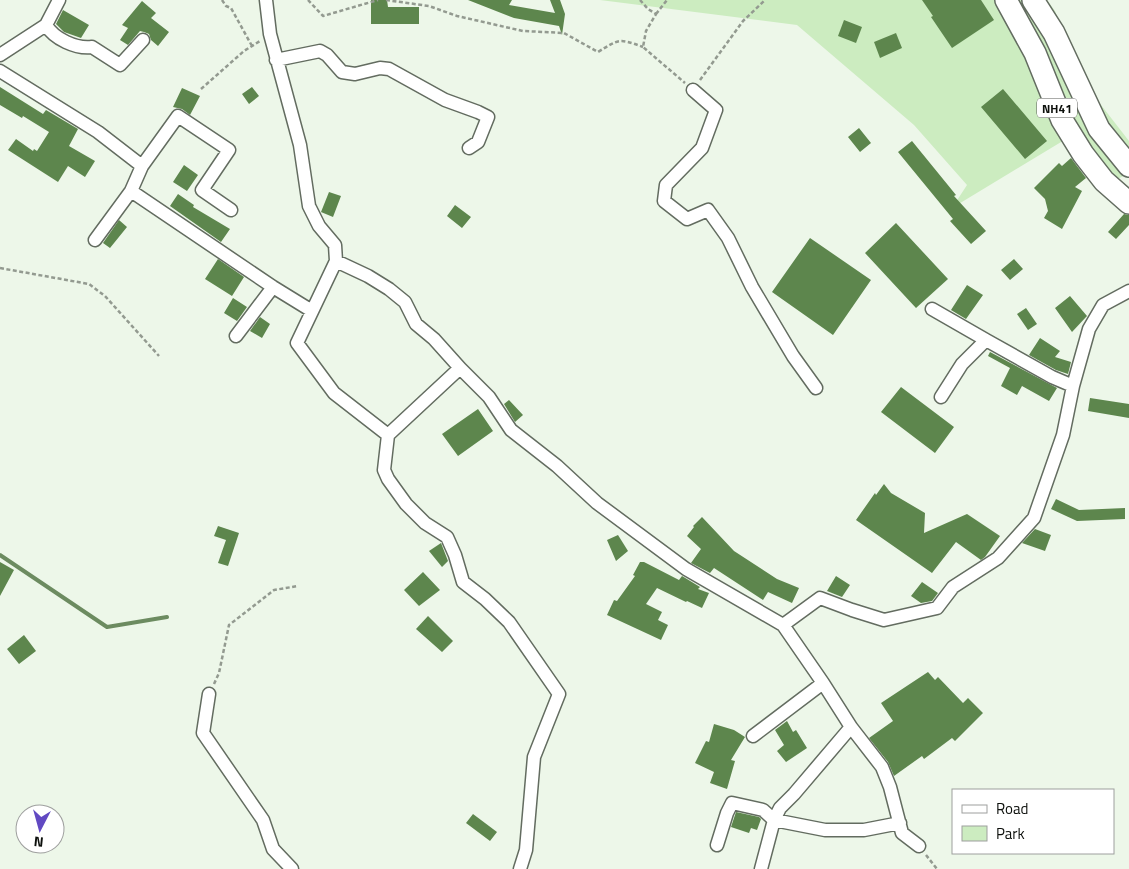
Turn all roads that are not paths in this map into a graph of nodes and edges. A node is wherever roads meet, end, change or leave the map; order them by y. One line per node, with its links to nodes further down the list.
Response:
1 (60, 0): 5 (street)
2 (266, 0): 8 (street)
3 (1006, 0): 15 (highway, NH41)
4 (1033, 0): 13 (highway, NH41)
5 (46, 25): 6 (street); 7 (street)
6 (143, 40)
7 (0, 55)
8 (276, 60): 11 (street); 18 (street)
9 (0, 71): 12 (street)
10 (693, 90): 27 (street)
11 (470, 148)
12 (142, 166): 14 (street); 16 (street)
13 (1129, 166)
14 (131, 191): 17 (street); 19 (street)
15 (1129, 203)
16 (231, 210)
17 (95, 240)
18 (336, 261): 22 (street); 25 (street)
19 (273, 287): 22 (street); 23 (street)
20 (1129, 291): 26 (street)
21 (932, 309): 24 (street)
22 (312, 311): 29 (street)
23 (236, 336)
24 (986, 340): 26 (street); 28 (street)
25 (460, 368): 29 (street); 30 (street)
26 (1073, 386): 30 (street)
27 (816, 388)
28 (941, 397)
29 (388, 435): 40 (street)
30 (783, 625): 31 (street)
31 (823, 683): 33 (street); 34 (street)
32 (209, 694): 39 (street)
33 (851, 727): 35 (street); 36 (street)
34 (753, 736)
35 (774, 820): 36 (street); 37 (street); 41 (street)
36 (900, 823): 38 (street)
37 (717, 845)
38 (919, 846)
39 (292, 869)
40 (520, 869)
41 (762, 869)

